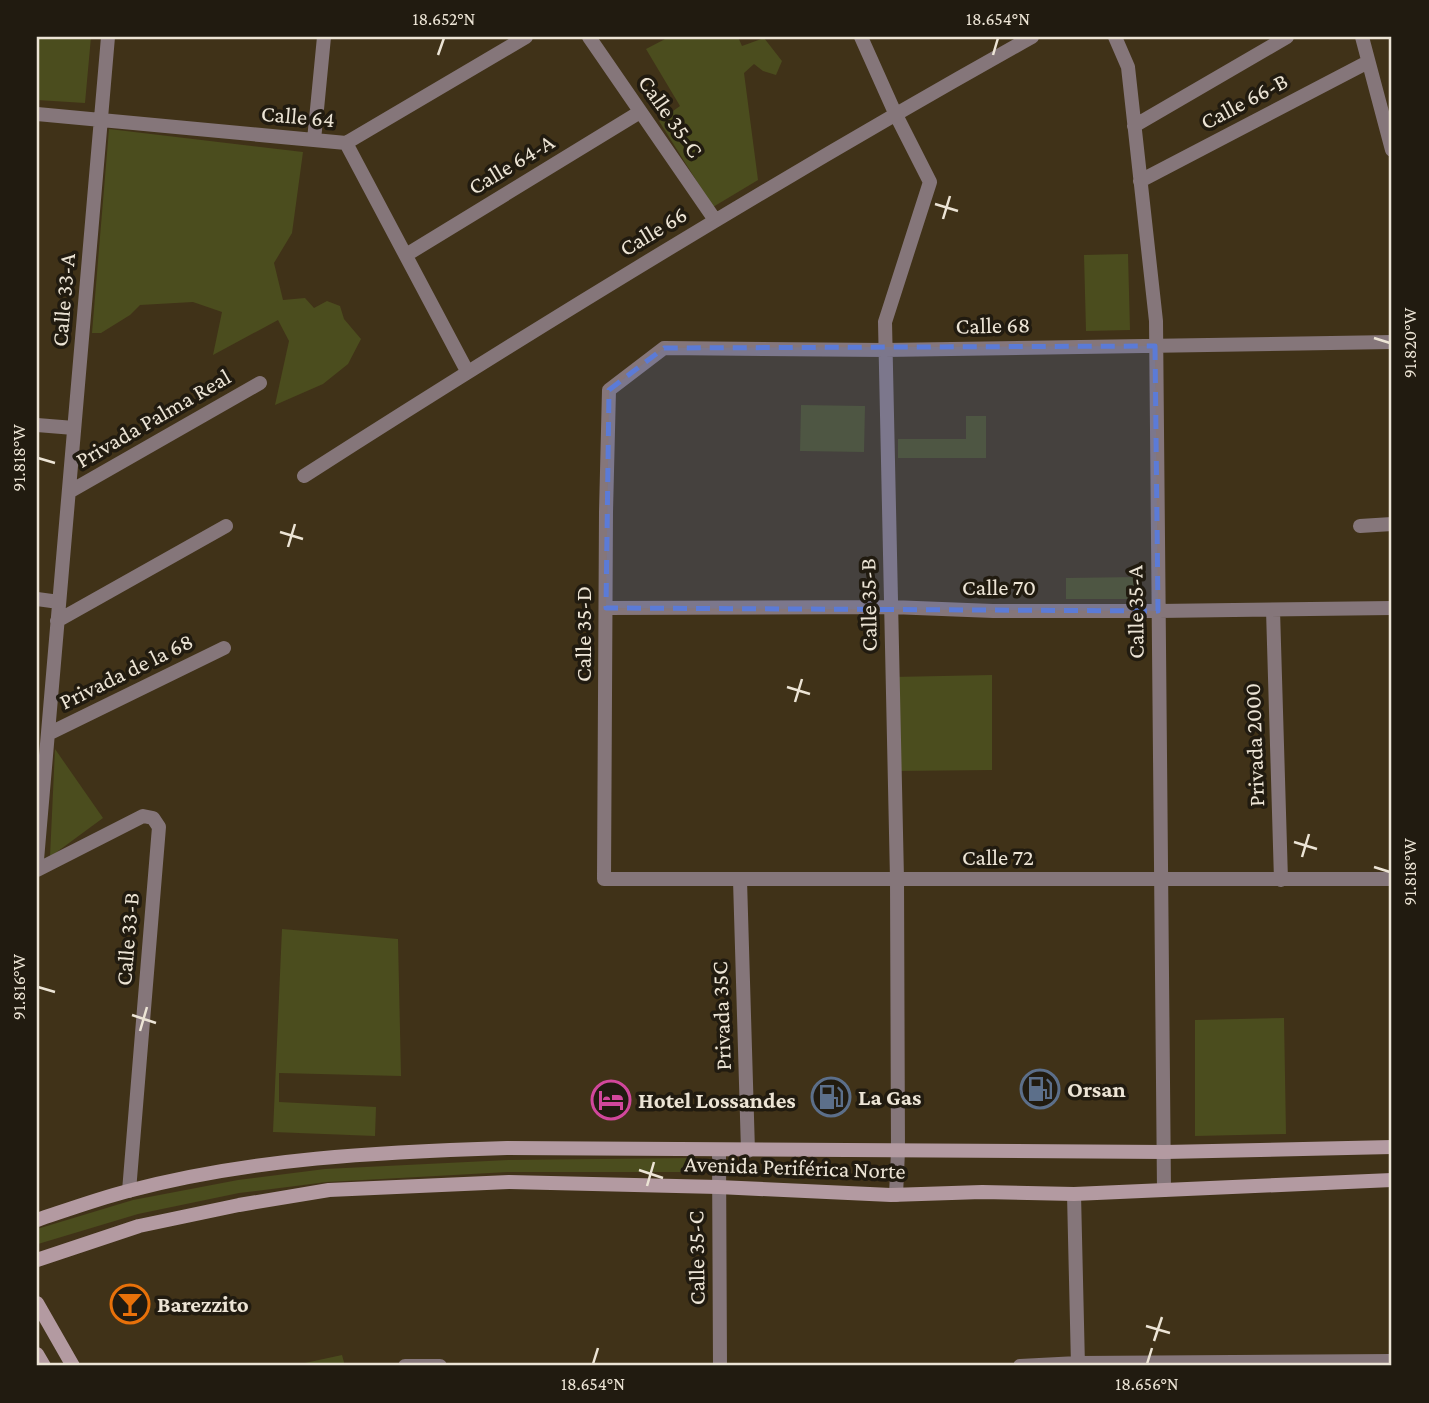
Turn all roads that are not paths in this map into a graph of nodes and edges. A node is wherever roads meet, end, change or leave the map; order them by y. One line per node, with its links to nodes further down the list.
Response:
1 (108, 37): 14 (street, Calle 33-A)
2 (324, 37): 16 (street)
3 (526, 37): 17 (street, Calle 64)
4 (589, 37): 11 (street, Calle 35-C)
5 (861, 37): 12 (street, Calle 35-B)
6 (1032, 37): 12 (street, Calle 66)
7 (1115, 37): 15 (street, Calle 35-A)
8 (1286, 37): 15 (street)
9 (1362, 37): 10 (street)
10 (1368, 62): 18 (street); 19 (street, Calle 66-B)
11 (640, 112): 20 (street, Calle 35-C); 21 (street, Calle 64-A)
12 (894, 113): 20 (street, Calle 66); 24 (street, Calle 35-B)
13 (37, 114): 14 (street, Calle 64)
14 (101, 120): 16 (street, Calle 64); 29 (street, Calle 33-A)
15 (1135, 127): 19 (street, Calle 35-A)
16 (314, 140): 17 (street, Calle 64)
17 (346, 143): 21 (street)
18 (1392, 150)
19 (1140, 181): 23 (street, Calle 35-A)
20 (715, 220): 25 (street, Calle 66)
21 (406, 255): 25 (street)
22 (1392, 342): 23 (street, Calle 68)
23 (1155, 346): 24 (street, Calle 68); 41 (street, Calle 35-A)
24 (885, 350): 27 (street, Calle 68); 37 (street, Calle 35-B)
25 (467, 371): 30 (street, Calle 66)
26 (260, 383): 31 (street, Privada Palma Real)
27 (609, 390): 38 (street, Calle 35-D)
28 (37, 425): 29 (street)
29 (74, 428): 31 (street, Calle 33-A)
30 (304, 476)
31 (69, 492): 36 (street, Calle 33-A)
32 (1392, 524): 33 (street)
33 (1360, 526)
34 (226, 527): 42 (street)
35 (37, 599): 36 (street)
36 (59, 602): 42 (street, Calle 33-A)
37 (891, 607): 38 (street, Calle 70); 41 (street, Calle 70); 49 (street, Calle 35-B)
38 (606, 608): 48 (street, Calle 35-D)
39 (1392, 608): 40 (street, Calle 70)
40 (1273, 610): 41 (street, Calle 70); 53 (street, Privada 2000)
41 (1158, 611): 52 (street, Calle 35-A)
42 (57, 621): 44 (street, Calle 33-A)
43 (224, 648): 44 (street, Privada de la 68)
44 (48, 734): 45 (street, Calle 33-A)
45 (40, 785): 46 (street, Calle 33-A)
46 (37, 860)
47 (37, 870): 62 (street, Calle 33-B)
48 (604, 879): 51 (street, Calle 72)
49 (897, 879): 51 (street, Calle 72); 52 (street, Calle 72); 57 (street, Calle 35-B)
50 (1392, 879): 53 (street, Calle 72)
51 (740, 880): 56 (street, Privada 35C)
52 (1163, 880): 53 (street, Calle 72); 58 (street, Calle 35-A)
53 (1281, 880)
54 (1392, 1147): 58 (main road, Avenida Periférica Norte)
55 (719, 1150): 56 (main road, Avenida Periférica Norte); 60 (street, Calle 35-C); 62 (main road, Avenida Periférica Norte)
56 (748, 1151): 57 (main road, Avenida Periférica Norte)
57 (898, 1151): 58 (main road, Avenida Periférica Norte); 64 (street, Calle 35-B)
58 (1165, 1152): 61 (street, Calle 35-A)
59 (1392, 1180): 61 (main road, Avenida Periférica Norte)
60 (718, 1187): 64 (main road, Avenida Periférica Norte); 66 (main road, Avenida Periférica Norte); 77 (street, Calle 35-C)
61 (1164, 1190): 63 (main road, Avenida Periférica Norte)
62 (129, 1191): 65 (main road, Avenida Periférica Norte)
63 (1074, 1194): 64 (main road, Avenida Periférica Norte); 72 (street)
64 (896, 1195)
65 (37, 1220)
66 (37, 1261)
67 (37, 1303): 74 (main road)
68 (37, 1354): 73 (main road)
69 (1392, 1361): 71 (street)
70 (1210, 1364): 71 (street); 72 (street)
71 (1332, 1364)
72 (1078, 1365): 78 (street)
73 (44, 1366)
74 (73, 1366)
75 (405, 1366): 76 (street)
76 (440, 1366)
77 (720, 1366)
78 (1020, 1366)

